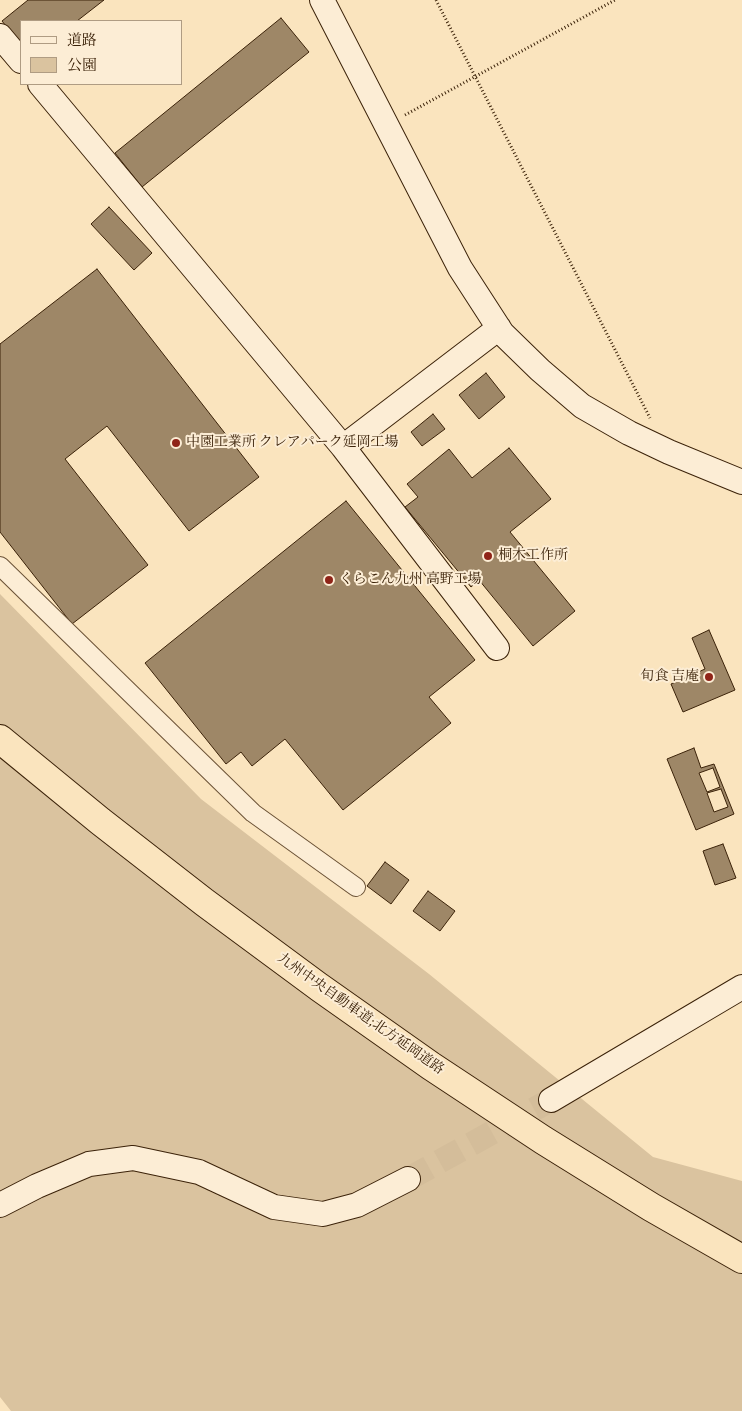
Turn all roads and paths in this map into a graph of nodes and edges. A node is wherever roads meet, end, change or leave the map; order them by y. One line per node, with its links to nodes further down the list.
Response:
1 (322, 0): 8 (street)
2 (436, 0): 6 (path)
3 (615, 0): 6 (path)
4 (0, 36): 5 (street)
5 (20, 60)
6 (476, 77): 8 (path); 10 (path)
7 (41, 85): 11 (street)
8 (387, 125): 9 (street)
9 (500, 328): 11 (street); 12 (street)
10 (650, 418)
11 (344, 447): 14 (street)
12 (742, 482)
13 (0, 566): 16 (street)
14 (497, 648)
15 (0, 739): 21 (highway, 九州中央自動車道;北方延岡道路)
16 (356, 888)
17 (742, 987): 18 (street)
18 (551, 1100)
19 (408, 1179): 20 (street)
20 (0, 1205)
21 (742, 1259)

